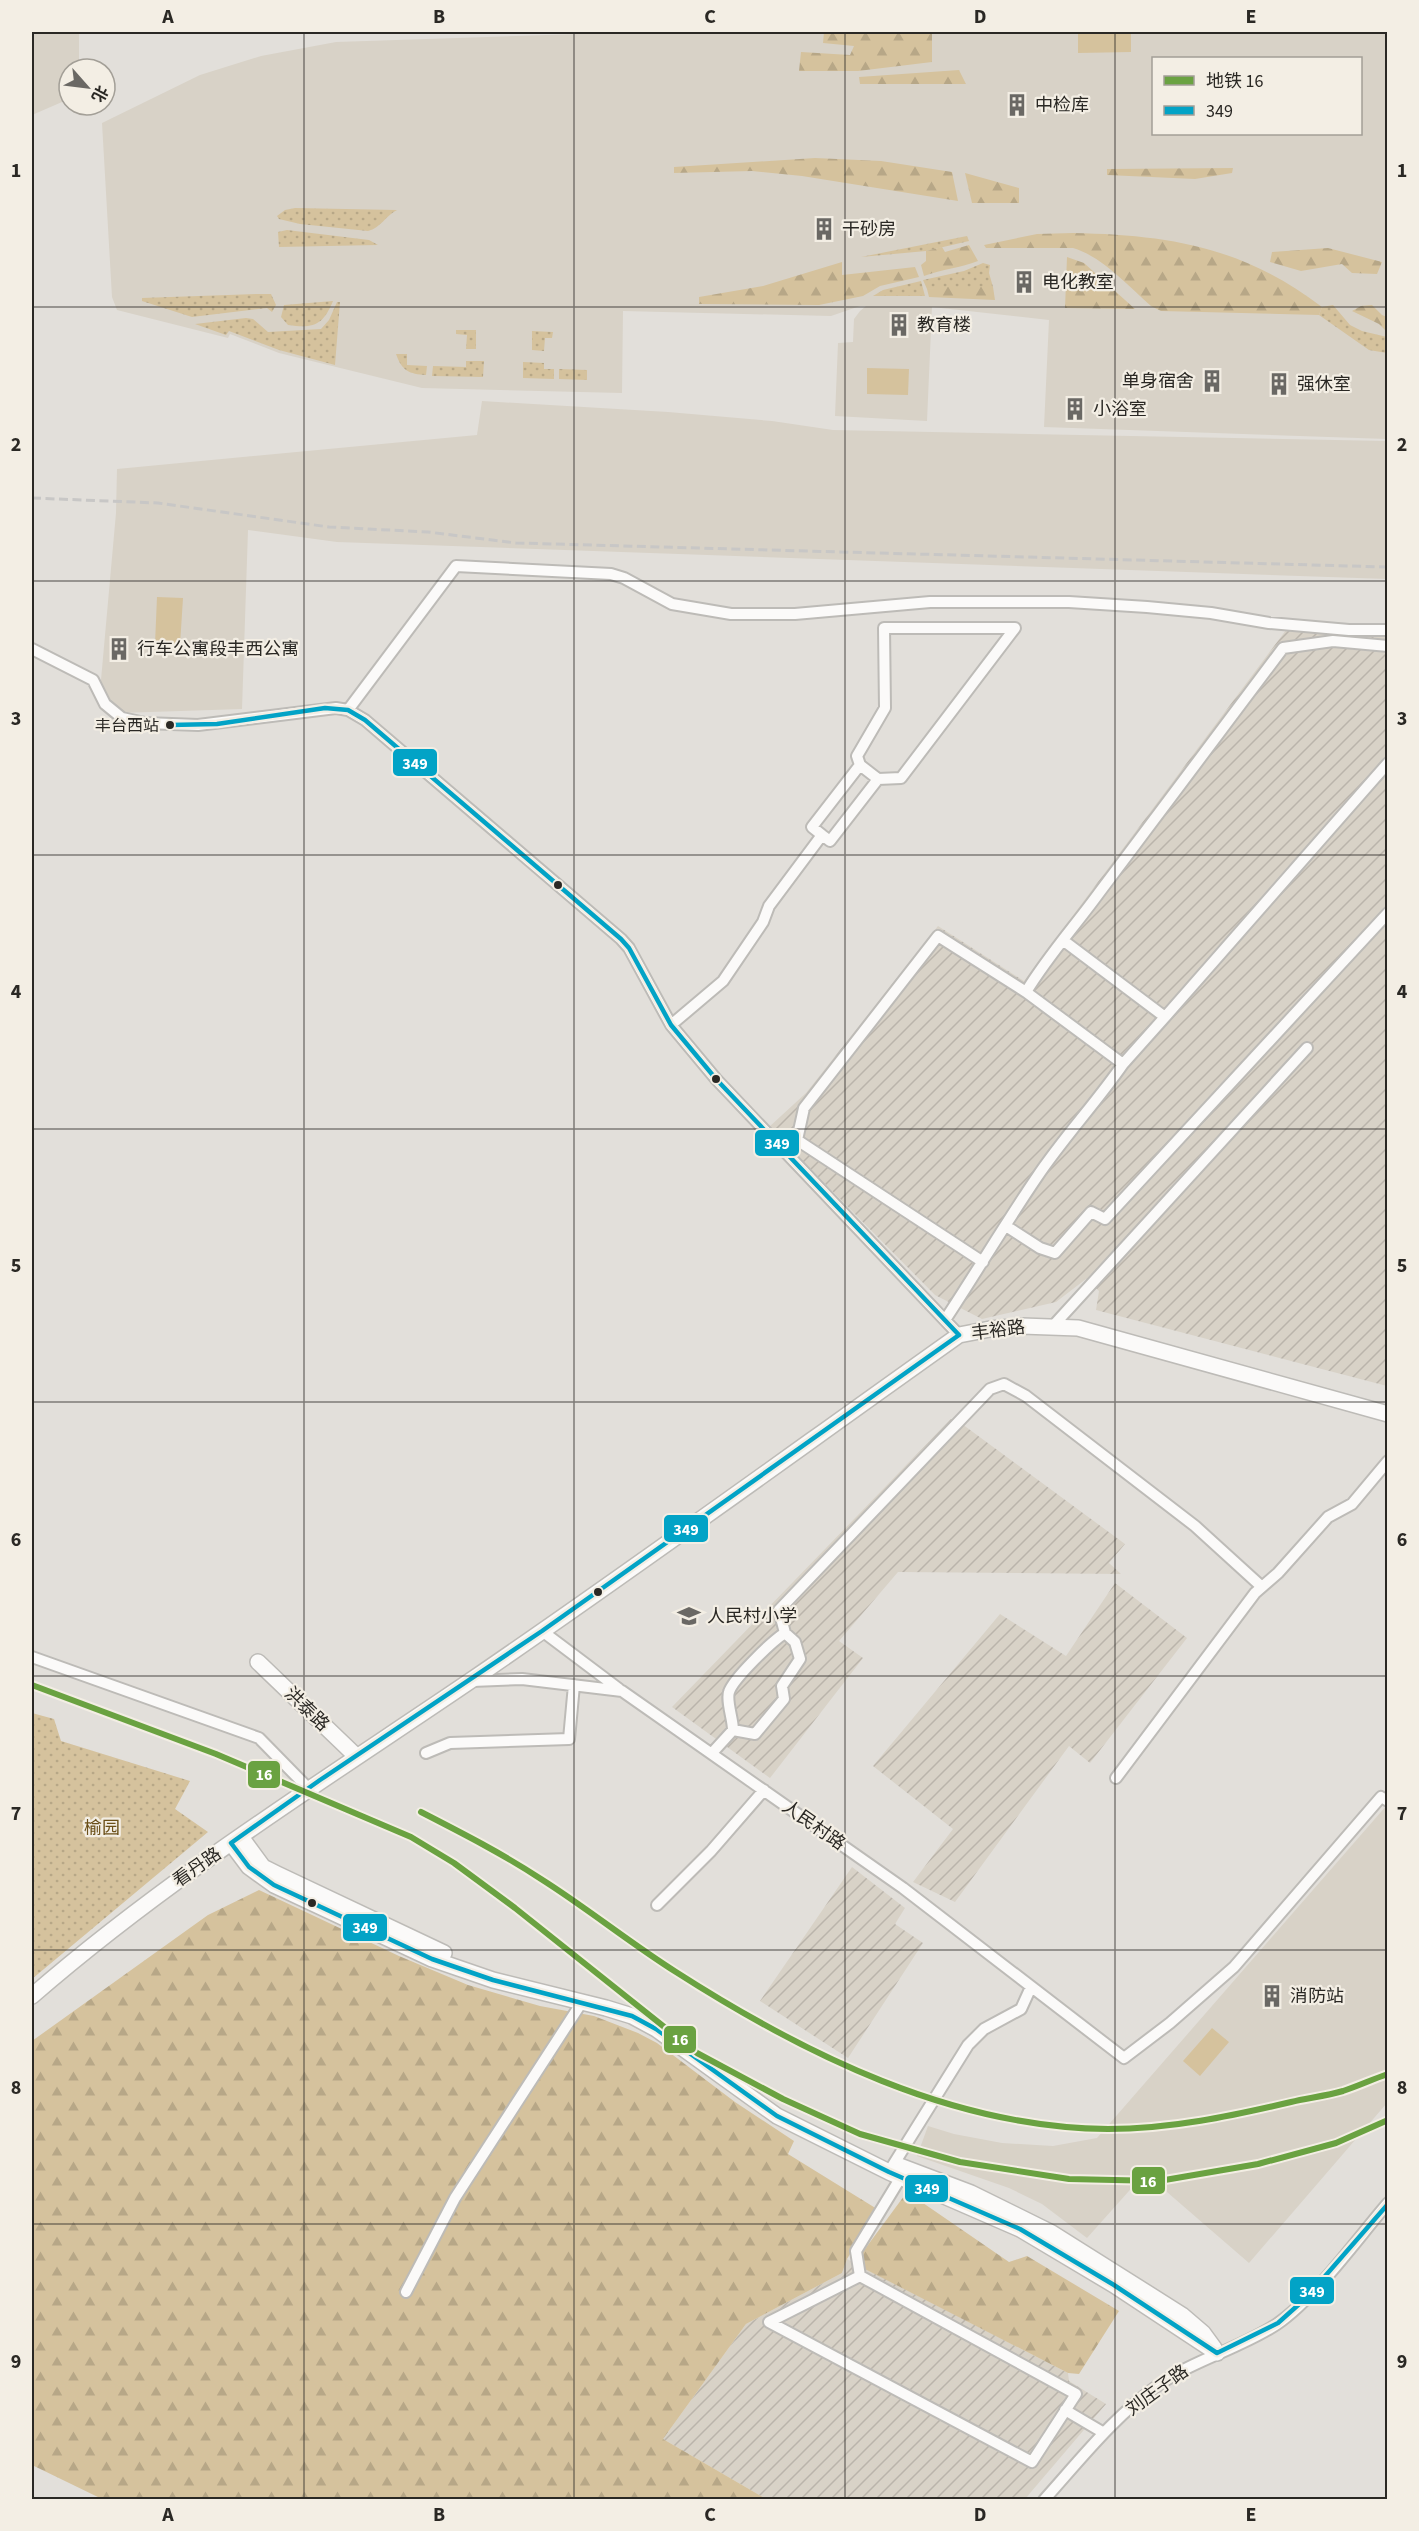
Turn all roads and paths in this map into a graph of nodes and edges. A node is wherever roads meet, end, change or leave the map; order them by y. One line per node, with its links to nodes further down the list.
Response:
1 (1388, 630): 4 (street)
2 (1388, 646): 10 (street)
3 (32, 649): 4 (street)
4 (348, 710): 13 (street, 丰裕路)
5 (1388, 764): 12 (street)
6 (860, 765): 7 (street); 7 (street); 8 (street)
7 (878, 779): 8 (street)
8 (822, 835): 13 (street)
9 (1388, 912): 16 (street)
10 (1064, 941): 11 (street); 12 (street)
11 (1026, 992): 15 (street); 17 (street)
12 (1165, 1017): 15 (street)
13 (671, 1025): 18 (street, 丰裕路)
14 (1307, 1048): 19 (street)
15 (1123, 1064): 16 (street)
16 (1006, 1226): 17 (street)
17 (983, 1262): 18 (street)
18 (945, 1320): 20 (street, 丰裕路)
19 (1053, 1326): 20 (street, 丰裕路); 21 (street, 丰裕路)
20 (959, 1335): 24 (street, 看丹路)
21 (1386, 1411)
22 (1388, 1461): 23 (street)
23 (1262, 1587): 25 (street); 35 (street)
24 (542, 1631): 28 (street, 看丹路); 30 (street)
25 (785, 1633): 31 (street); 31 (street)
26 (32, 1657): 36 (street)
27 (258, 1662): 34 (street, 洪泰路)
28 (469, 1681): 29 (street, 人民村路); 34 (street, 看丹路)
29 (574, 1684): 30 (street, 人民村路); 32 (street)
30 (622, 1690): 33 (street, 人民村路)
31 (733, 1730): 33 (street)
32 (426, 1753)
33 (712, 1753): 37 (street, 人民村路)
34 (356, 1756): 36 (street, 看丹路)
35 (1116, 1778)
36 (308, 1788): 39 (street, 看丹路)
37 (764, 1790): 40 (street); 41 (street, 人民村路)
38 (1388, 1801): 41 (street, 人民村路)
39 (236, 1840): 42 (street, 看丹路); 43 (street); 44 (street)
40 (657, 1905)
41 (1031, 1987): 44 (street)
42 (32, 1996)
43 (582, 2002): 44 (street); 47 (street)
44 (894, 2171): 46 (street); 48 (street)
45 (1388, 2203): 48 (street, 刘庄子路)
46 (860, 2276): 49 (street); 49 (street)
47 (406, 2292)
48 (1217, 2353): 50 (street, 刘庄子路)
49 (1065, 2410): 50 (street)
50 (1104, 2433): 51 (street, 刘庄子路)
51 (1044, 2499)

